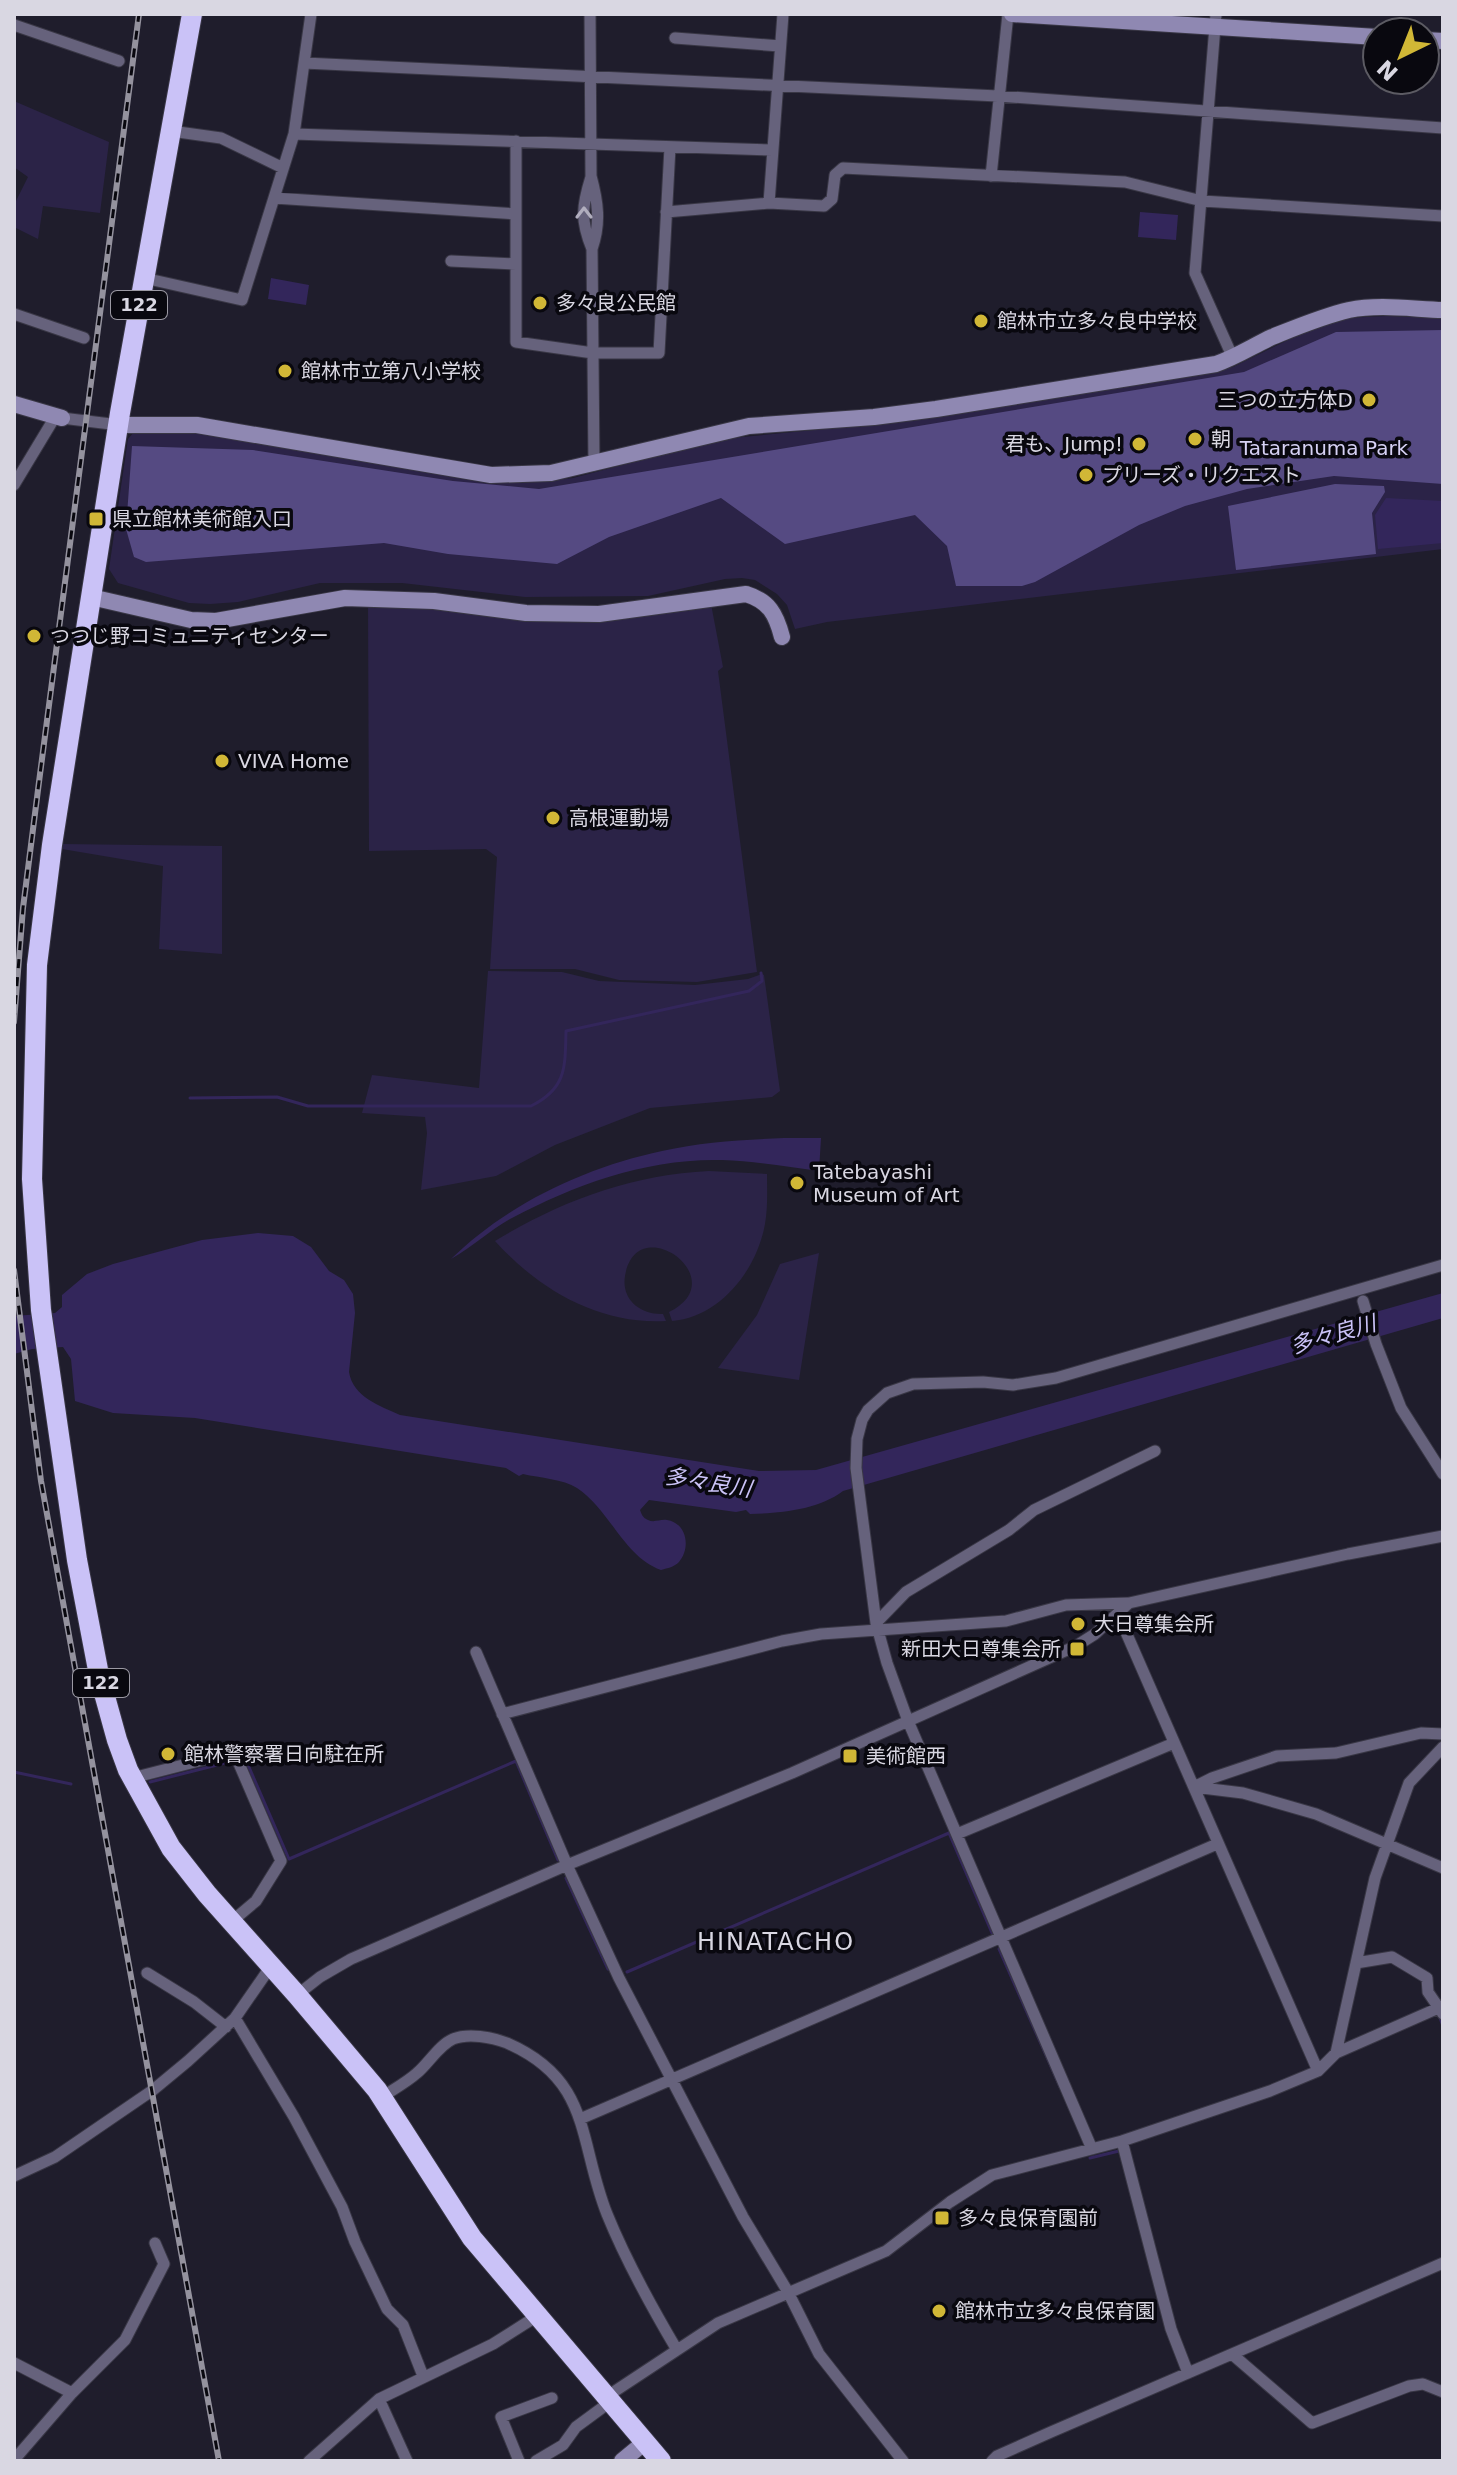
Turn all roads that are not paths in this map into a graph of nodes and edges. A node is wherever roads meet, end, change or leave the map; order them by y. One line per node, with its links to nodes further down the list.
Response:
1 (192, 14): 18 (highway, 122)
2 (311, 14): 12 (street)
3 (590, 14): 13 (street)
4 (783, 14): 10 (street)
5 (1010, 14): 6 (street); 15 (street)
6 (1215, 20): 8 (street); 16 (street)
7 (14, 25): 11 (street)
8 (1361, 35)
9 (675, 38): 10 (street)
10 (780, 46): 14 (street)
11 (119, 61)
12 (304, 63): 13 (street); 19 (street)
13 (590, 76): 14 (street); 21 (street)
14 (778, 86): 15 (street); 23 (street)
15 (998, 96): 16 (street); 25 (street)
16 (1210, 110): 17 (street); 27 (street)
17 (1443, 128)
18 (171, 131): 24 (street); 34 (highway, 122)
19 (294, 134): 20 (street); 24 (street)
20 (516, 141): 21 (street); 30 (street)
21 (592, 143): 22 (street); 38 (street)
22 (670, 147): 23 (street); 29 (street)
23 (773, 150): 28 (street)
24 (283, 168): 26 (street)
25 (991, 176): 27 (street); 28 (street)
26 (274, 198): 30 (street); 34 (street)
27 (1202, 201): 31 (street); 39 (street)
28 (769, 203): 29 (street)
29 (666, 212): 38 (street)
30 (516, 214): 33 (street)
31 (1443, 216)
32 (451, 261): 33 (street)
33 (516, 264): 38 (street)
34 (144, 278): 42 (highway, 122)
35 (1443, 310): 39 (street)
36 (14, 314): 37 (street)
37 (84, 338)
38 (593, 353): 43 (street)
39 (1233, 358): 43 (street)
40 (14, 404): 41 (street)
41 (58, 418): 42 (street); 44 (street)
42 (119, 425): 43 (street); 45 (highway, 122)
43 (594, 465)
44 (14, 485)
45 (91, 597): 46 (street); 61 (highway, 122)
46 (782, 637)
47 (1443, 1265): 54 (street)
48 (1363, 1301): 50 (street)
49 (1155, 1451): 54 (street)
50 (1443, 1474)
51 (1443, 1536): 52 (street)
52 (1129, 1603): 53 (street); 54 (street)
53 (1118, 1614): 57 (street); 59 (street)
54 (876, 1627): 56 (street); 57 (street)
55 (476, 1652): 56 (street)
56 (502, 1714): 66 (street)
57 (908, 1721): 63 (street); 66 (street)
58 (1443, 1734): 62 (street)
59 (1174, 1743): 62 (street); 63 (street)
60 (1443, 1747): 64 (street)
61 (132, 1778): 68 (highway, 122); 68 (street)
62 (1194, 1787): 64 (street); 65 (street)
63 (957, 1834): 69 (street)
64 (1388, 1843): 67 (street); 70 (street)
65 (1217, 1844): 69 (street); 78 (street)
66 (567, 1865): 73 (street); 79 (street)
67 (1443, 1868)
68 (231, 1922): 71 (highway, 122)
69 (1002, 1938): 79 (street); 83 (street)
70 (1356, 1963): 74 (street); 77 (street)
71 (271, 1966): 73 (highway, 122); 75 (street)
72 (147, 1973): 76 (street)
73 (297, 1995): 80 (highway, 122)
74 (1442, 2010): 77 (street)
75 (235, 2018): 76 (street); 93 (street)
76 (226, 2027): 84 (street)
77 (1336, 2053): 78 (street)
78 (1318, 2071): 82 (street)
79 (671, 2080): 81 (street); 87 (street)
80 (382, 2097): 81 (street); 88 (highway, 122)
81 (580, 2119): 89 (street)
82 (1122, 2141): 83 (street); 92 (street)
83 (1092, 2149): 87 (street)
84 (16, 2172)
85 (155, 2243): 95 (street)
86 (1443, 2263): 90 (street)
87 (788, 2292): 89 (street); 107 (street)
88 (537, 2316): 93 (street); 98 (highway, 122)
89 (677, 2350): 98 (street)
90 (1233, 2355): 92 (street); 94 (street)
91 (14, 2363): 95 (street)
92 (1188, 2373): 108 (street)
93 (423, 2376): 97 (street)
94 (1443, 2392)
95 (72, 2393): 100 (street)
96 (552, 2398): 103 (street)
97 (379, 2399): 101 (street); 102 (street)
98 (608, 2399): 99 (highway, 122); 104 (street)
99 (645, 2442): 105 (street); 106 (highway, 122)
100 (14, 2460)
101 (309, 2461)
102 (407, 2461)
103 (519, 2461)
104 (536, 2461)
105 (622, 2461)
106 (661, 2461)
107 (903, 2461)
108 (992, 2461)

